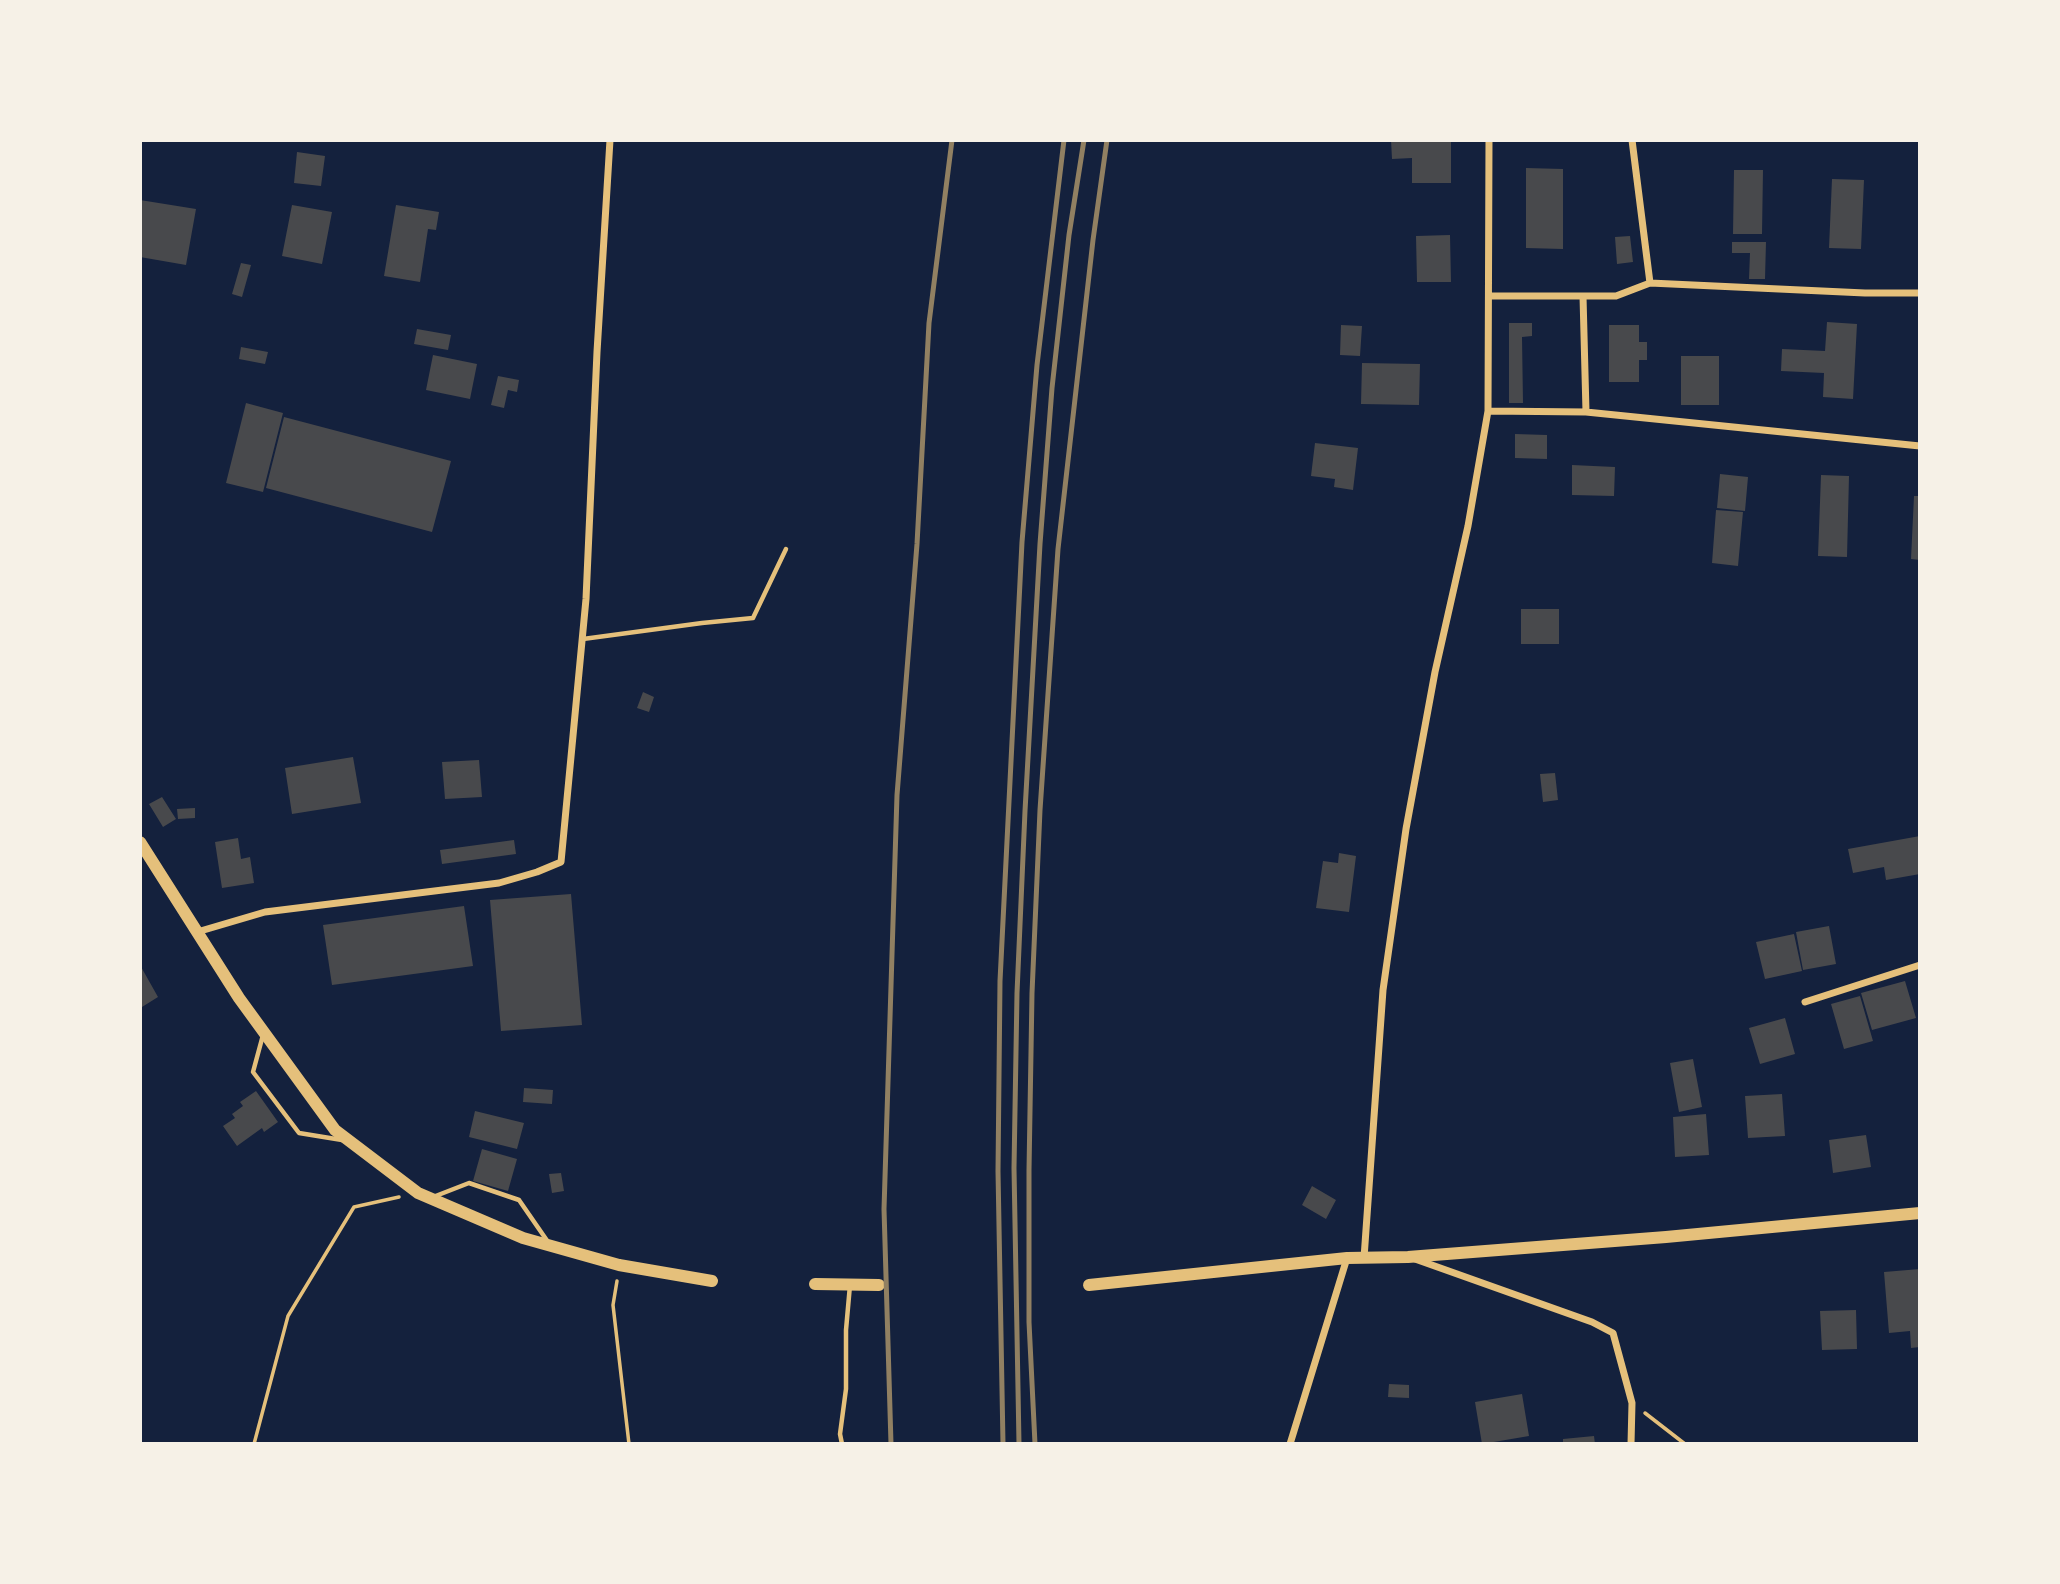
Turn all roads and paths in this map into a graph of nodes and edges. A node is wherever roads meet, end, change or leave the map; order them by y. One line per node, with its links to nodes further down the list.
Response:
1 (610, 140): 12 (street)
2 (1489, 140): 6 (street)
3 (1632, 140): 4 (street)
4 (1650, 283): 5 (street); 7 (street)
5 (1920, 293)
6 (1489, 296): 7 (street); 8 (street)
7 (1583, 296): 9 (street)
8 (1488, 411): 9 (street); 24 (street)
9 (1586, 412): 10 (street)
10 (1920, 446)
11 (786, 549): 12 (lane)
12 (582, 639): 14 (street)
13 (140, 842): 14 (main road)
14 (197, 932): 17 (main road)
15 (1920, 965): 16 (street)
16 (1804, 1002)
17 (263, 1032): 18 (main road); 18 (lane)
18 (350, 1141): 19 (main road)
19 (424, 1195): 21 (main road); 21 (lane); 32 (path)
20 (1920, 1213): 22 (main road)
21 (550, 1245): 25 (main road)
22 (1408, 1257): 24 (main road); 31 (street)
23 (1347, 1258): 24 (main road); 29 (main road); 35 (street)
24 (1364, 1258)
25 (619, 1265): 26 (main road); 33 (path)
26 (712, 1281)
27 (815, 1284): 28 (main road)
28 (850, 1284): 30 (main road); 34 (lane)
29 (1089, 1284)
30 (880, 1285)
31 (1632, 1403): 36 (street); 37 (path)
32 (254, 1444)
33 (629, 1444)
34 (842, 1444)
35 (1290, 1444)
36 (1631, 1444)
37 (1685, 1444)

